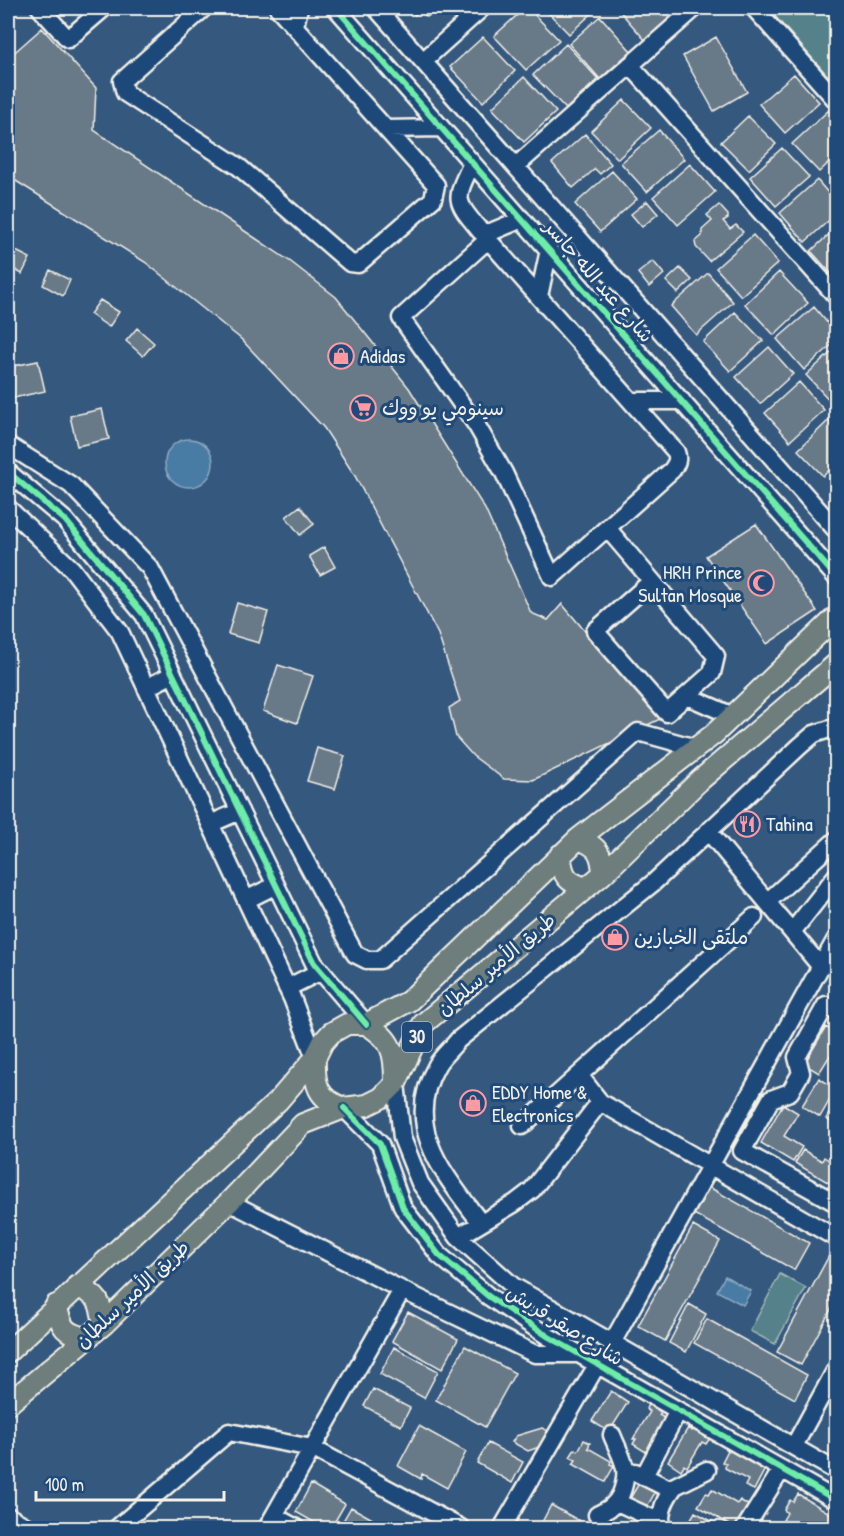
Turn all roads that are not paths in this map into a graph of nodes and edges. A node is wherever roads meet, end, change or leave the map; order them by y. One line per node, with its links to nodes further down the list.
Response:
1 (40, 8): 2 (street)
2 (104, 8)
3 (204, 8): 16 (street)
4 (278, 8): 11 (street)
5 (299, 8): 11 (street)
6 (336, 8): 15 (street, شارع عبد الله جاسر)
7 (376, 8): 12 (street, شارع عبد الله جاسر)
8 (482, 8): 12 (street)
9 (695, 8): 13 (street)
10 (754, 8): 14 (street)
11 (295, 26): 16 (street)
12 (423, 61): 18 (street, شارع عبد الله جاسر)
13 (630, 65): 18 (street); 22 (street)
14 (833, 89)
15 (441, 128): 16 (street); 17 (street, شارع عبد الله جاسر)
16 (387, 129)
17 (472, 163): 19 (street, شارع عبد الله جاسر); 19 (street)
18 (516, 166): 31 (street, شارع عبد الله جاسر)
19 (522, 219): 20 (street, شارع عبد الله جاسر)
20 (549, 250): 21 (street); 24 (street, شارع عبد الله جاسر)
21 (539, 296): 23 (street); 30 (street)
22 (837, 296)
23 (631, 400): 24 (street); 30 (street)
24 (682, 400): 33 (street, شارع عبد الله جاسر)
25 (8, 445): 43 (street)
26 (8, 472): 27 (street)
27 (42, 501): 29 (street); 32 (street)
28 (8, 508): 29 (street)
29 (22, 522): 35 (street)
30 (607, 528): 34 (street)
31 (837, 530)
32 (103, 567): 35 (street); 38 (street)
33 (837, 577)
34 (652, 581): 40 (street); 40 (street)
35 (84, 584): 39 (street)
36 (837, 617): 41 (main road, طريق الأمير سلطان / 30)
37 (837, 664): 50 (main road, طريق الأمير سلطان / 30)
38 (173, 675): 39 (street); 44 (street)
39 (146, 688): 45 (street)
40 (687, 696): 41 (street)
41 (733, 716): 43 (main road, طريق الأمير سلطان / 30)
42 (837, 727): 46 (street)
43 (696, 748): 47 (main road, طريق الأمير سلطان / 30)
44 (240, 812): 45 (street); 52 (street)
45 (210, 824): 54 (street)
46 (708, 831): 55 (street); 73 (street)
47 (578, 839): 49 (main road, طريق الأمير سلطان / 30); 50 (main road)
48 (837, 840): 55 (street)
49 (560, 855): 53 (main road); 63 (main road, طريق الأمير سلطان / 30)
50 (603, 874): 53 (main road, طريق الأمير سلطان / 30)
51 (837, 876): 57 (street)
52 (276, 885): 54 (street); 60 (street)
53 (586, 888): 66 (main road, طريق الأمير سلطان / 30)
54 (246, 900): 61 (street)
55 (767, 902): 57 (street)
56 (754, 917): 65 (street)
57 (792, 932): 59 (street)
58 (837, 939): 59 (street)
59 (821, 967): 70 (street)
60 (321, 971): 61 (street); 63 (street)
61 (287, 988): 64 (street)
62 (837, 1011): 72 (street)
63 (366, 1024): 64 (main road, طريق الأمير سلطان / 30); 66 (main road)
64 (315, 1058): 68 (main road); 76 (main road, طريق الأمير سلطان / 30)
65 (579, 1074): 67 (street); 69 (street)
66 (396, 1083): 68 (main road, طريق الأمير سلطان / 30); 74 (street, شارع صقر قريش)
67 (600, 1102): 70 (street); 73 (street)
68 (344, 1108): 71 (main road, طريق الأمير سلطان / 30); 83 (street, شارع صقر قريش)
69 (522, 1126)
70 (710, 1166): 75 (street); 81 (street)
71 (229, 1203): 77 (street); 79 (main road, طريق الأمير سلطان / 30)
72 (837, 1203)
73 (480, 1222): 74 (street)
74 (458, 1237): 81 (street, شارع صقر قريش)
75 (837, 1239)
76 (76, 1286): 78 (main road, طريق الأمير سلطان / 30); 79 (main road)
77 (402, 1290): 83 (street); 90 (street)
78 (56, 1305): 80 (main road); 82 (main road, طريق الأمير سلطان / 30)
79 (104, 1324): 80 (main road, طريق الأمير سلطان / 30)
80 (87, 1338): 86 (main road, طريق الأمير سلطان / 30)
81 (612, 1343): 89 (street, شارع صقر قريش)
82 (8, 1352)
83 (578, 1354): 84 (street, شارع صقر قريش)
84 (597, 1365): 87 (street, شارع صقر قريش); 107 (street)
85 (837, 1369): 89 (street)
86 (8, 1404)
87 (678, 1411): 92 (street, شارع صقر قريش); 95 (street)
88 (612, 1435): 91 (street)
89 (794, 1446): 94 (street, شارع صقر قريش)
90 (312, 1448): 101 (street); 104 (street); 106 (street)
91 (624, 1466): 95 (street); 98 (street)
92 (782, 1469): 97 (street, شارع صقر قريش); 108 (street)
93 (707, 1470): 96 (street)
94 (837, 1471)
95 (644, 1476): 96 (street)
96 (671, 1490): 102 (street)
97 (837, 1500)
98 (617, 1502): 99 (street); 102 (street)
99 (597, 1515)
100 (8, 1516): 103 (street)
101 (270, 1522): 105 (street)
102 (662, 1525)
103 (29, 1528)
104 (117, 1528)
105 (296, 1528)
106 (461, 1528)
107 (502, 1528)
108 (745, 1528)

